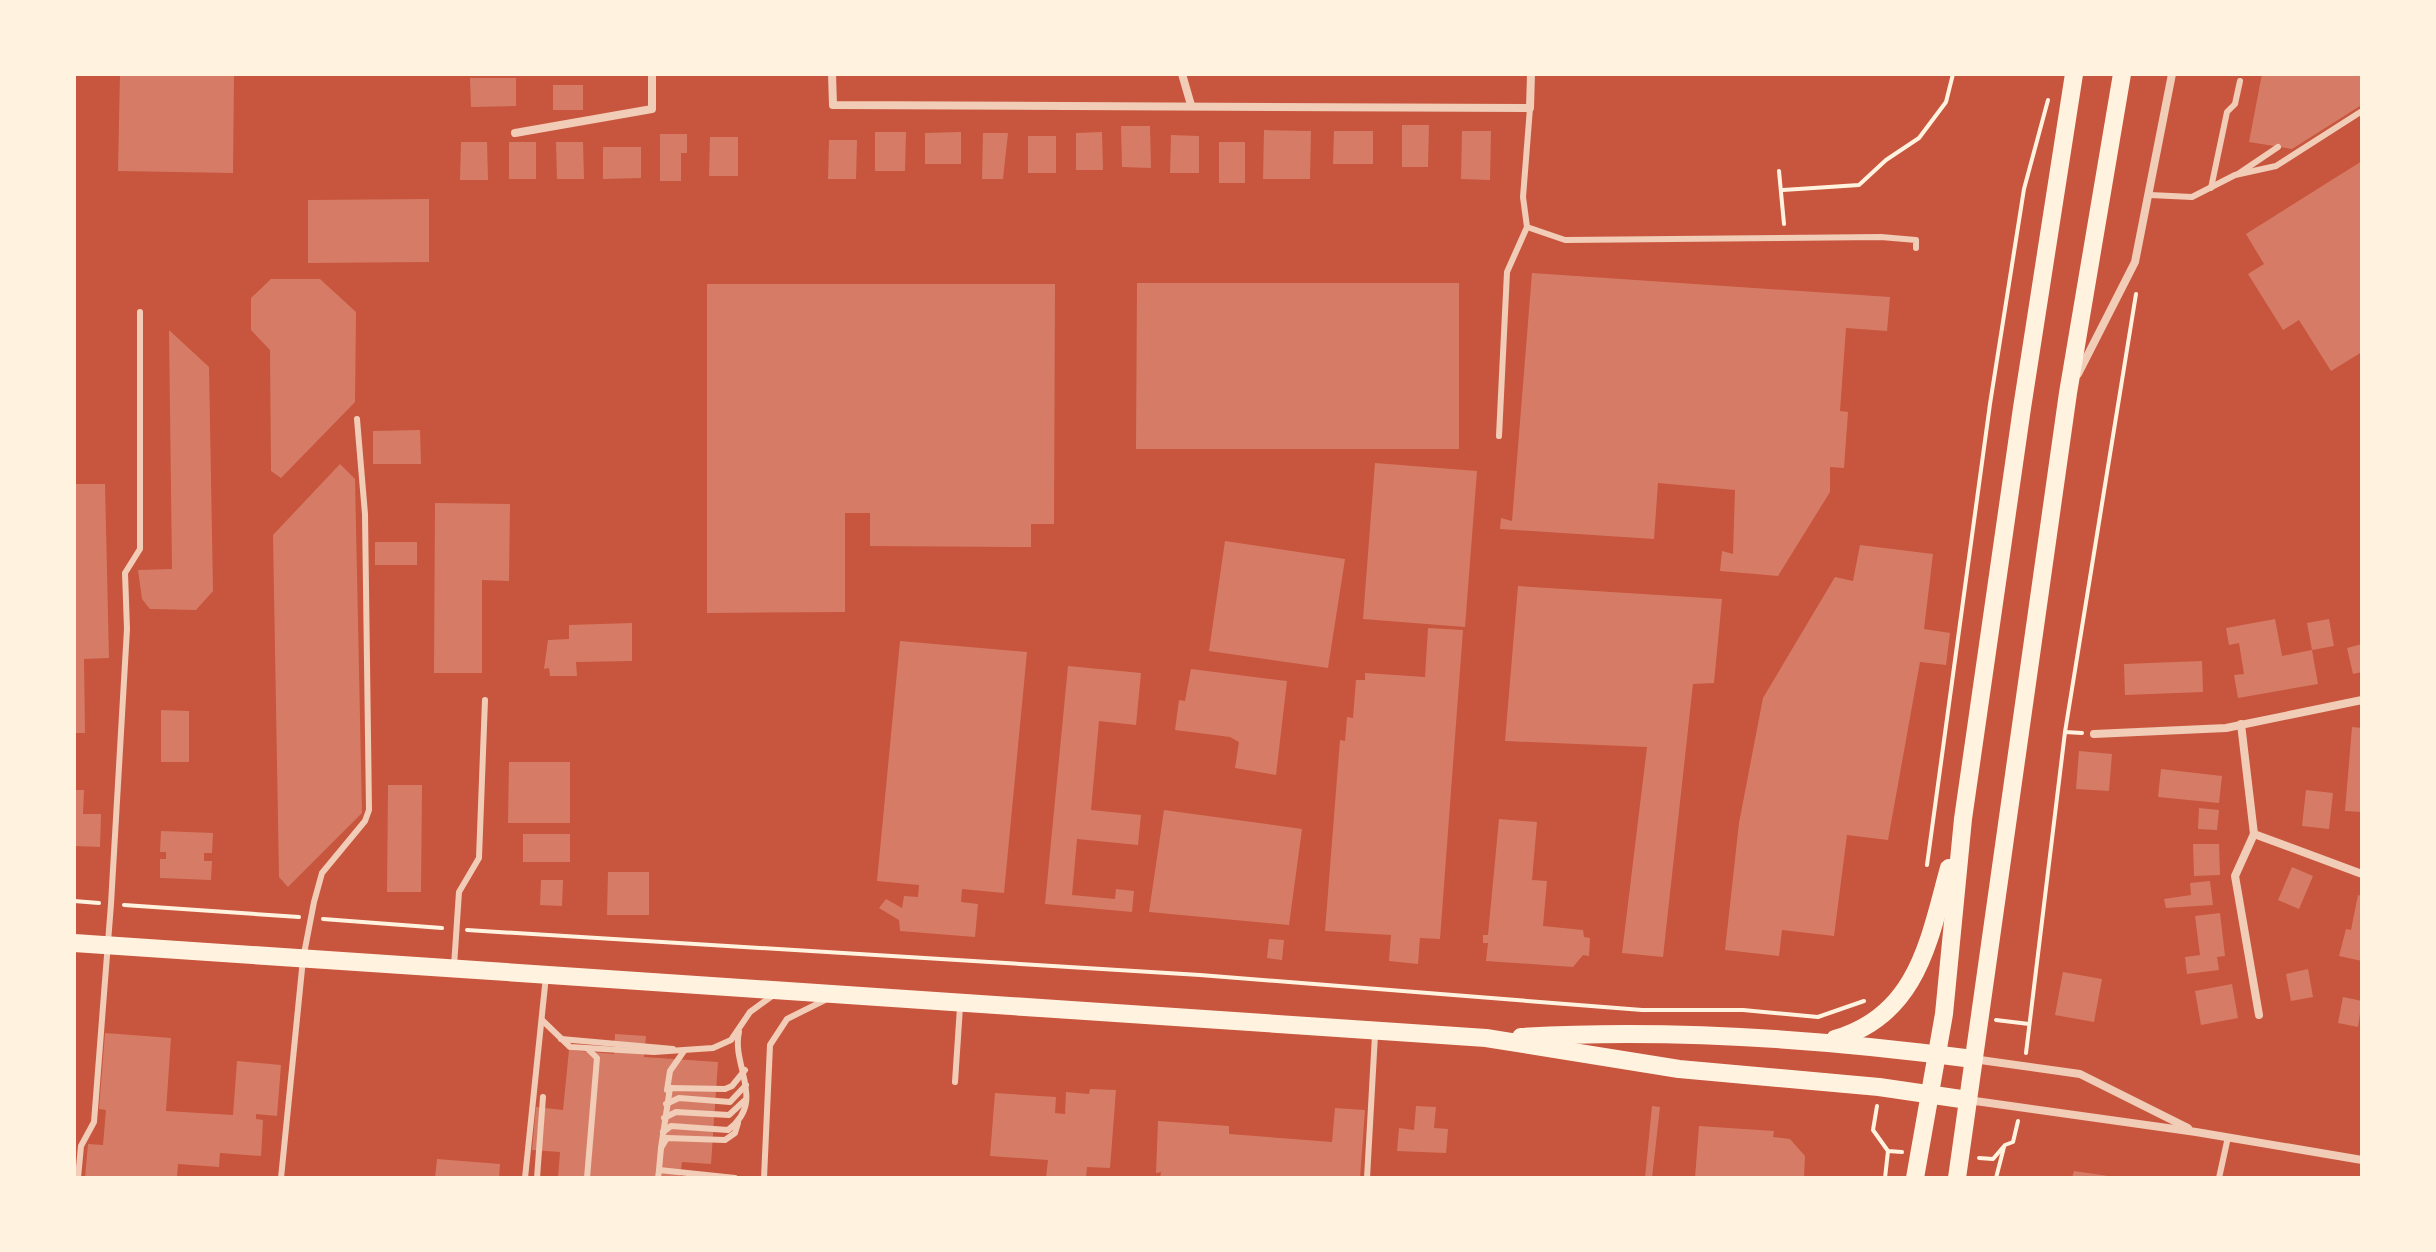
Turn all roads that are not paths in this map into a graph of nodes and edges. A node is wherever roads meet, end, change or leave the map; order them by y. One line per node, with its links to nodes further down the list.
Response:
1 (652, 74): 12 (street)
2 (832, 74): 9 (street)
3 (1182, 74): 9 (street)
4 (1531, 74): 10 (street)
5 (2074, 74): 27 (main road)
6 (2122, 74): 20 (main road)
7 (2172, 74): 16 (street)
8 (2240, 81): 15 (lane)
9 (1191, 105): 10 (street)
10 (1530, 108): 17 (lane)
11 (2362, 111): 14 (lane)
12 (515, 133)
13 (2278, 147): 14 (lane)
14 (2235, 175): 15 (lane)
15 (2211, 189): 16 (lane)
16 (2150, 195): 20 (street)
17 (1527, 227): 18 (lane); 22 (lane)
18 (1916, 248)
19 (140, 312): 31 (lane)
20 (2068, 393): 48 (main road)
21 (357, 419): 32 (lane)
22 (1499, 436)
23 (485, 700): 33 (lane)
24 (2362, 700): 25 (street)
25 (2241, 724): 26 (street); 28 (street)
26 (2094, 734)
27 (1963, 819): 44 (main road); 47 (main road)
28 (2254, 834): 29 (street); 38 (street)
29 (2362, 874)
30 (74, 943): 31 (main road)
31 (109, 945): 32 (main road); 66 (lane)
32 (303, 959): 33 (main road); 67 (lane)
33 (454, 969): 34 (main road)
34 (546, 976): 35 (main road); 39 (lane)
35 (780, 992): 36 (main road); 40 (lane)
36 (837, 995): 37 (main road); 73 (lane)
37 (961, 1004): 41 (main road); 50 (lane)
38 (2259, 1015)
39 (542, 1020): 43 (lane); 68 (lane)
40 (740, 1030): 46 (lane); 49 (lane)
41 (1375, 1031): 42 (main road); 74 (lane)
42 (1486, 1038): 44 (main road); 53 (main road)
43 (561, 1039): 45 (lane); 46 (lane)
44 (1823, 1042): 47 (main road)
45 (588, 1049): 46 (lane); 70 (lane)
46 (684, 1051): 52 (lane)
47 (1936, 1054): 48 (main road); 53 (main road)
48 (1973, 1059): 56 (main road); 61 (street)
49 (745, 1070): 51 (lane); 52 (lane)
50 (955, 1082)
51 (746, 1085): 55 (lane); 57 (lane)
52 (667, 1093): 57 (lane)
53 (1930, 1095): 56 (main road); 75 (main road)
54 (543, 1097): 69 (lane)
55 (746, 1098): 58 (lane); 59 (lane)
56 (1968, 1100): 61 (street); 76 (main road)
57 (666, 1104): 58 (lane)
58 (664, 1118): 60 (lane)
59 (738, 1123): 60 (lane); 63 (lane)
60 (663, 1132): 63 (lane)
61 (2196, 1132): 62 (street)
62 (2228, 1137): 64 (street); 77 (lane)
63 (661, 1148): 65 (lane)
64 (2362, 1160)
65 (659, 1170): 71 (lane); 72 (lane)
66 (78, 1178)
67 (281, 1178)
68 (525, 1178)
69 (537, 1178)
70 (587, 1178)
71 (658, 1178)
72 (735, 1178)
73 (764, 1178)
74 (1367, 1178)
75 (1915, 1178)
76 (1957, 1178)
77 (2219, 1178)

